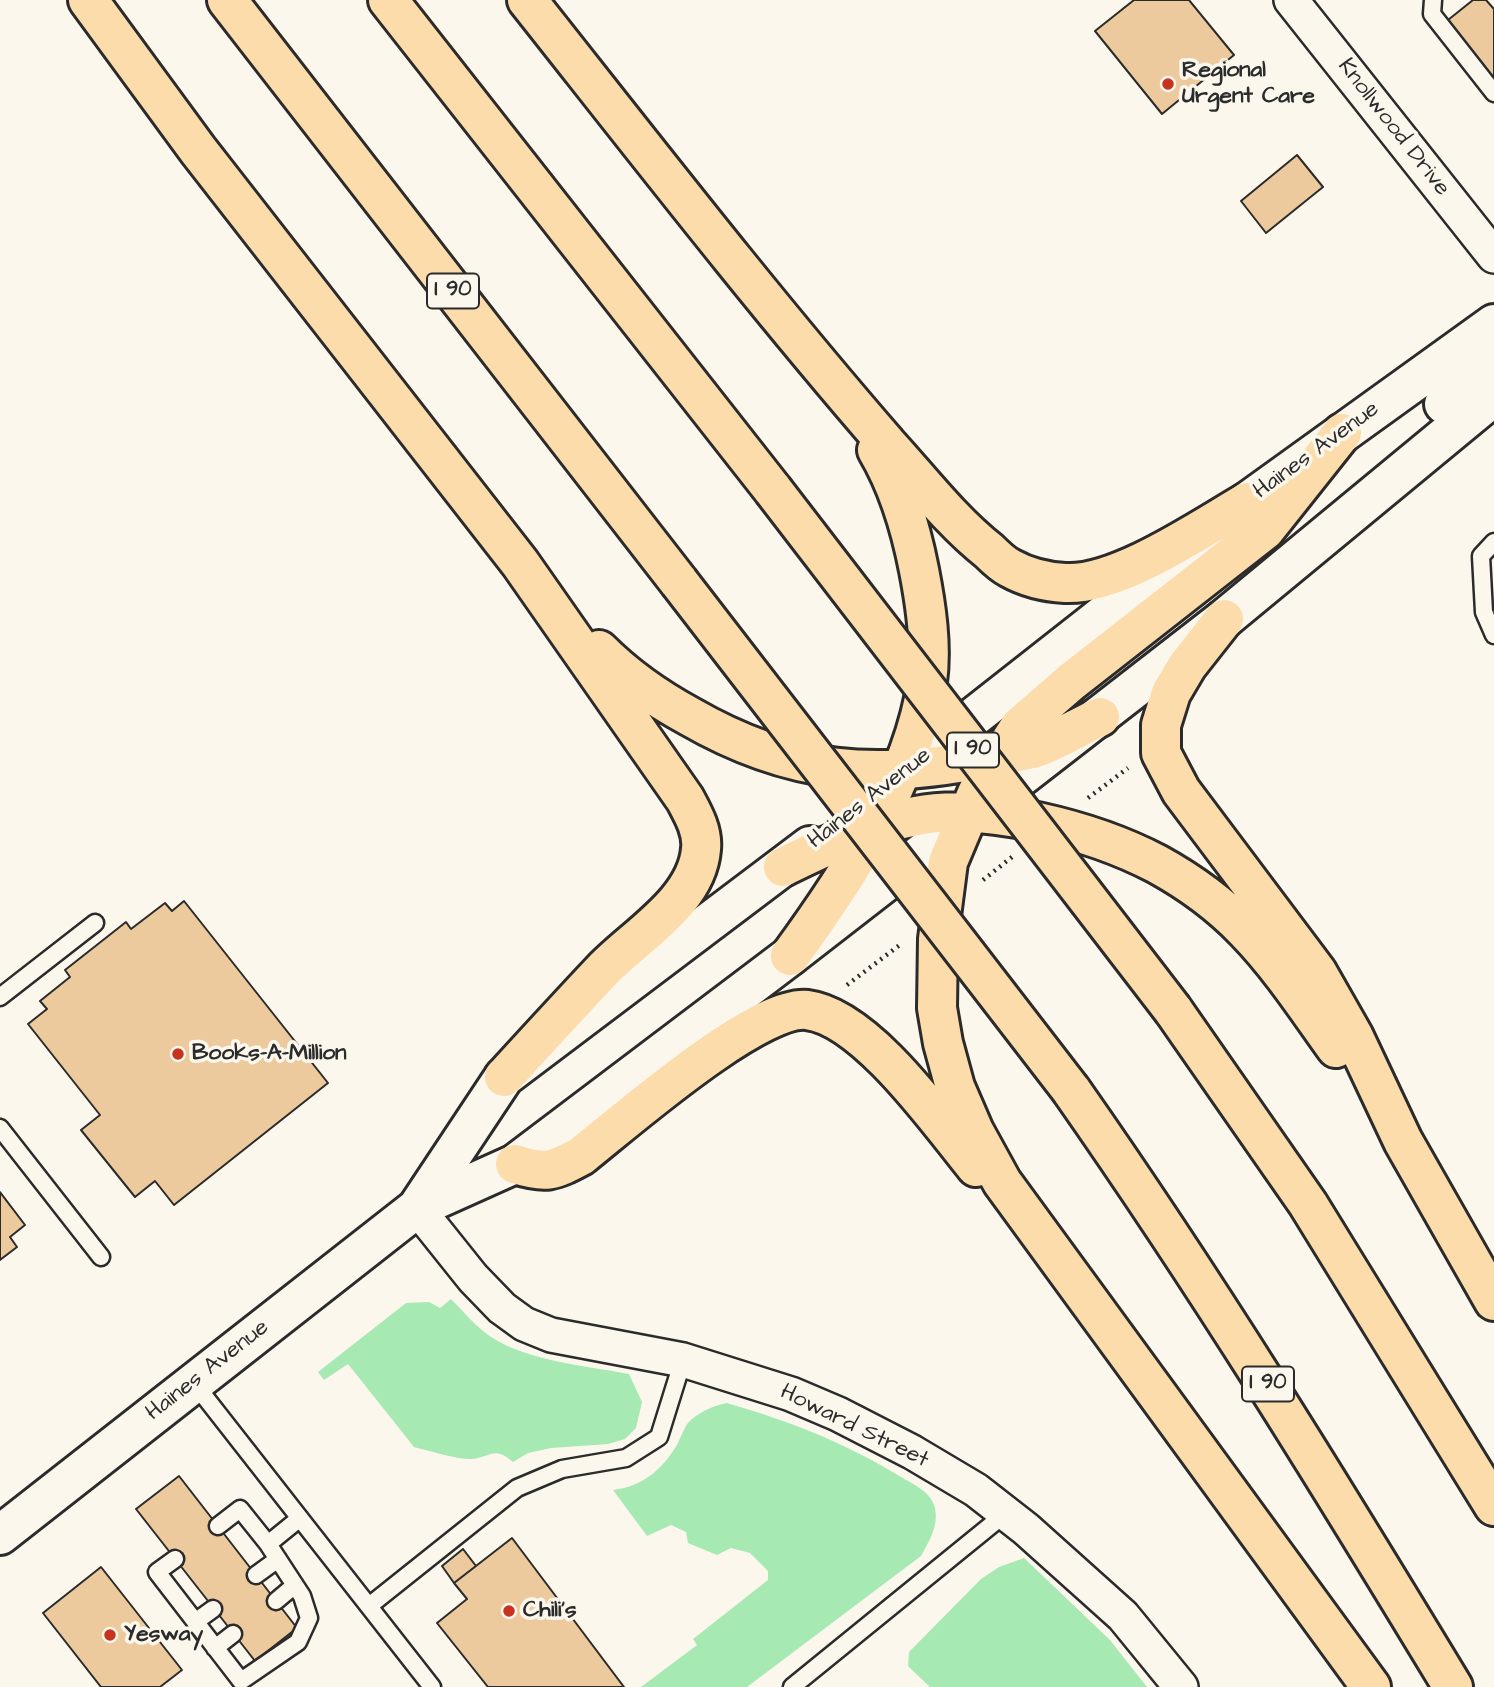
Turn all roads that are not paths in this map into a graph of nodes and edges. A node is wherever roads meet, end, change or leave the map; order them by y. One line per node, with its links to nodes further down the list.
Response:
1 (88, 0): 17 (highway)
2 (227, 0): 60 (highway, I 90, bridge)
3 (388, 0): 39 (highway, I 90, bridge)
4 (527, 0): 11 (highway)
5 (1291, 0): 8 (street, Knollwood Drive)
6 (1433, 0): 7 (lane)
7 (1494, 93)
8 (1494, 256)
9 (1494, 324): 13 (main road, Haines Avenue)
10 (1494, 363): 15 (main road)
11 (830, 378): 14 (highway); 22 (highway)
12 (1494, 396): 15 (main road, Haines Avenue)
13 (1342, 433): 14 (main road, Haines Avenue); 21 (highway)
14 (1247, 502): 22 (main road, Haines Avenue)
15 (1329, 532): 18 (main road, Haines Avenue)
16 (1494, 542): 19 (lane)
17 (520, 564): 22 (highway); 29 (highway)
18 (1224, 619): 20 (main road, Haines Avenue); 31 (highway)
19 (1494, 635)
20 (1100, 717): 21 (highway); 23 (main road, Haines Avenue)
21 (1000, 755): 22 (highway); 23 (highway)
22 (902, 771): 24 (highway); 25 (main road, Haines Avenue)
23 (970, 816): 24 (highway); 27 (main road, Haines Avenue); 31 (highway); 36 (highway)
24 (872, 828): 25 (highway); 27 (highway)
25 (783, 867): 29 (main road, Haines Avenue)
26 (95, 923): 28 (lane)
27 (790, 956): 32 (main road, Haines Avenue)
28 (0, 998)
29 (503, 1077): 33 (main road, Haines Avenue)
30 (0, 1128): 34 (lane)
31 (1403, 1141): 35 (highway)
32 (515, 1164): 33 (main road, Haines Avenue); 36 (highway)
33 (417, 1208): 37 (street, Howard Street); 38 (main road, Haines Avenue)
34 (101, 1257)
35 (1494, 1301)
36 (1118, 1343): 59 (highway)
37 (683, 1360): 40 (street, Howard Street); 50 (lane)
38 (194, 1383): 41 (lane); 43 (main road, Haines Avenue)
39 (1494, 1507)
40 (1006, 1513): 57 (lane); 58 (street, Howard Street)
41 (300, 1518): 44 (lane); 50 (lane)
42 (218, 1526): 44 (lane)
43 (0, 1535)
44 (268, 1544): 46 (lane)
45 (175, 1559): 52 (lane)
46 (278, 1559): 47 (lane); 48 (lane)
47 (256, 1575)
48 (295, 1585): 49 (lane); 55 (lane)
49 (276, 1601)
50 (369, 1606): 56 (lane)
51 (213, 1608): 52 (lane)
52 (195, 1622): 54 (lane)
53 (233, 1634): 54 (lane)
54 (215, 1648): 55 (lane)
55 (236, 1684)
56 (432, 1687)
57 (792, 1687)
58 (1181, 1687)
59 (1371, 1687)
60 (1452, 1687)

